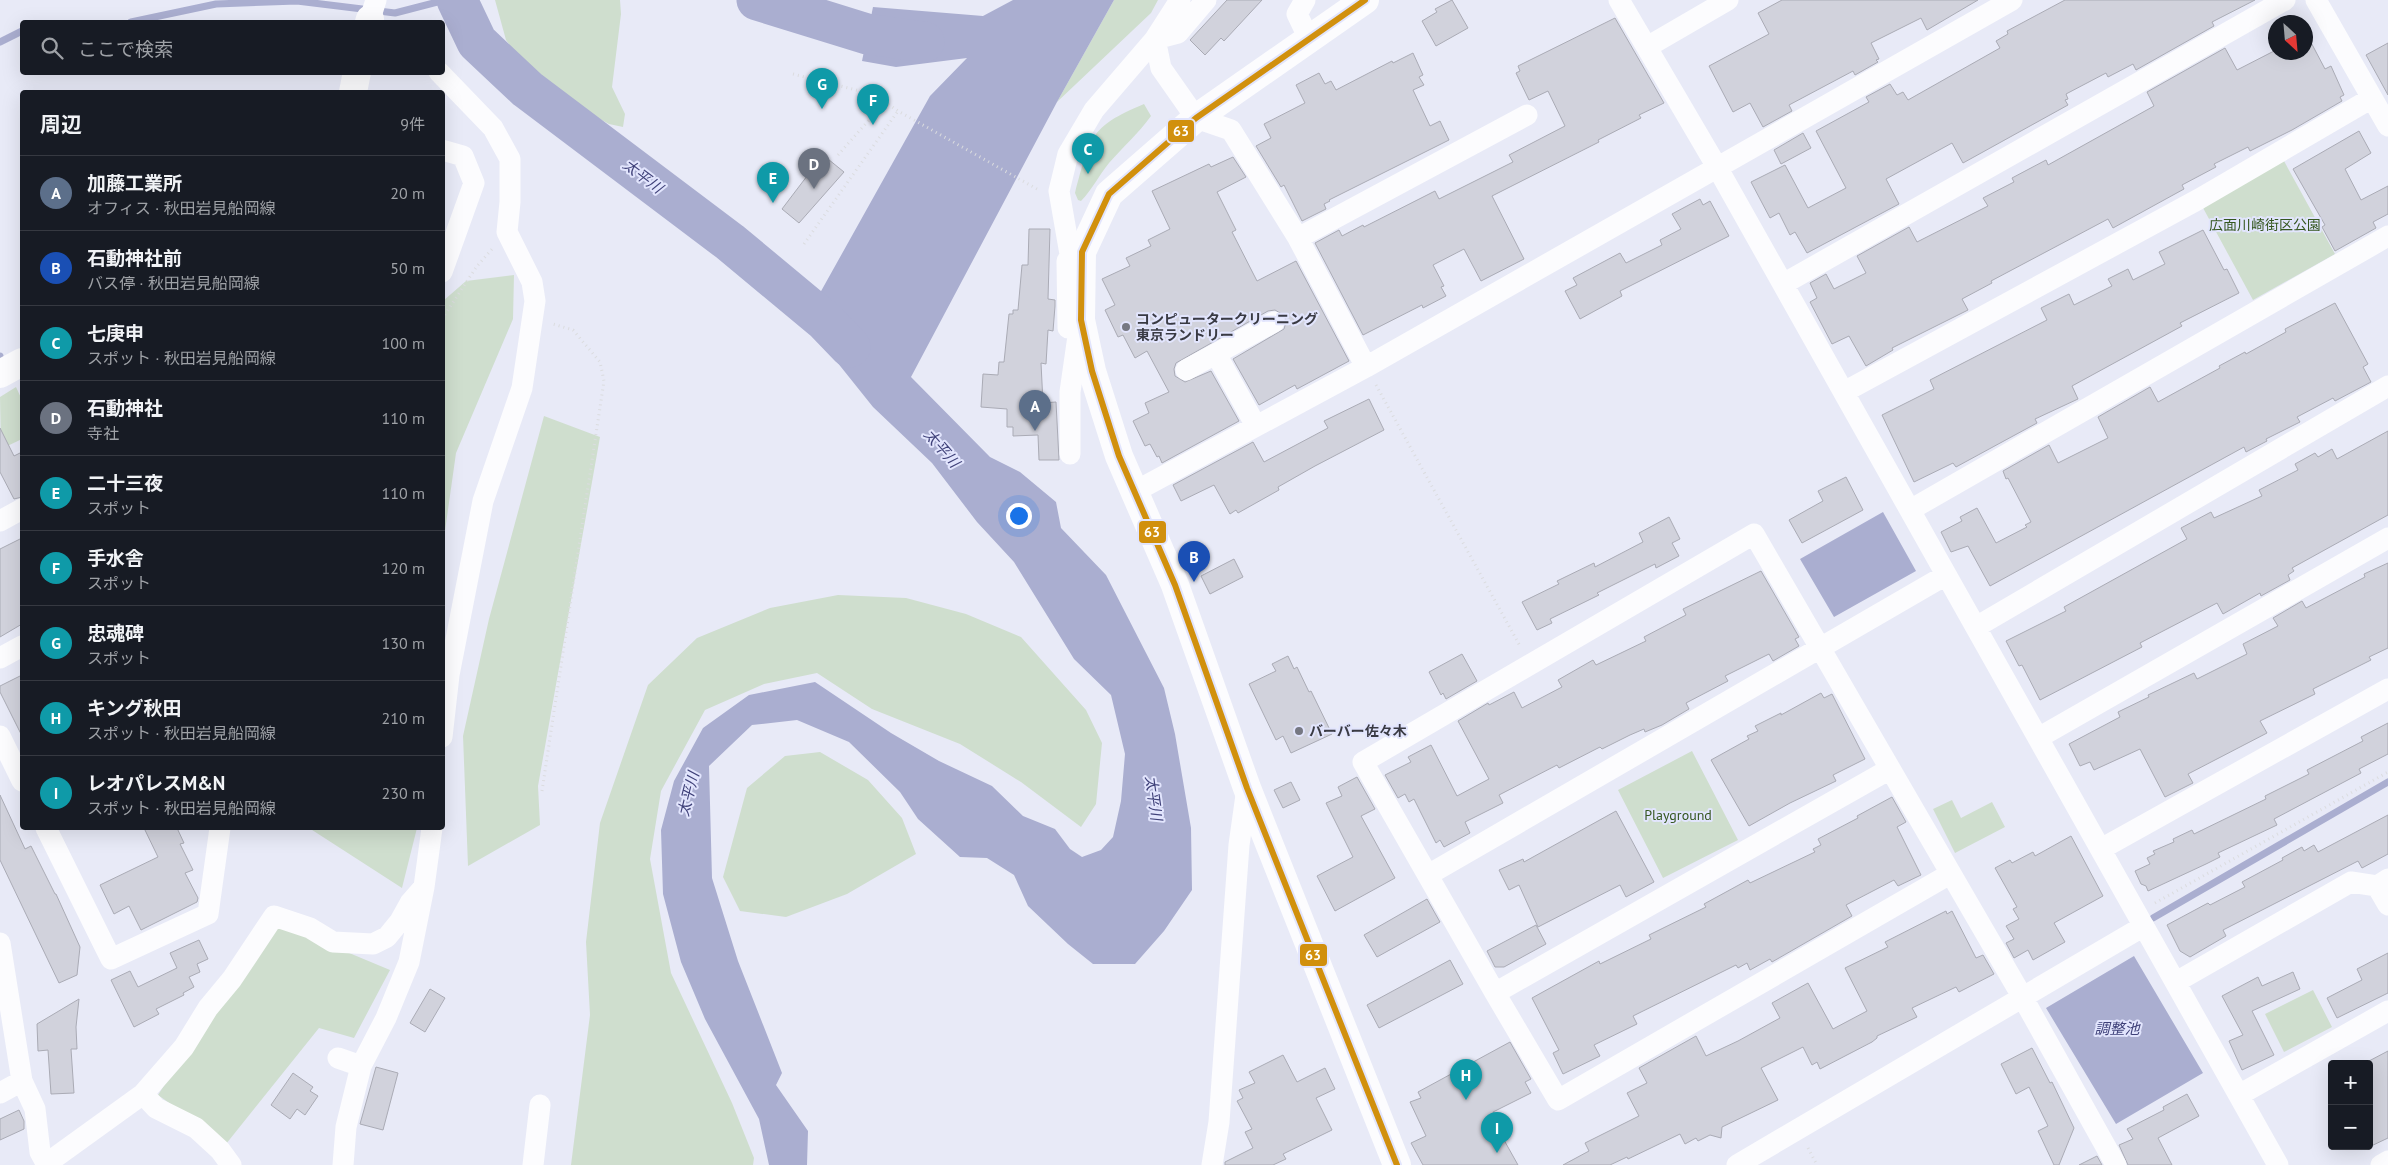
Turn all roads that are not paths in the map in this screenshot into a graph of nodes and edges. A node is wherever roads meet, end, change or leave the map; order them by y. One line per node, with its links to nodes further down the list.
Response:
1 (1180, 0): 11 (street)
2 (1206, 0): 11 (street)
3 (1305, 0): 10 (street)
4 (1364, 0): 10 (main road)
5 (1619, 0): 12 (street)
6 (1728, 0): 12 (street)
7 (2012, 0): 21 (street)
8 (2285, 0): 26 (street)
9 (2316, 0): 16 (street)
10 (1310, 38): 18 (main road)
11 (1154, 39): 18 (street); 22 (street)
12 (1647, 47): 21 (street)
13 (356, 75): 15 (main road)
14 (442, 75): 50 (street)
15 (353, 90)
16 (2372, 98): 19 (street); 36 (street)
17 (1527, 114): 24 (street)
18 (1196, 118): 24 (street); 27 (main road)
19 (2388, 126)
20 (445, 151): 25 (street)
21 (1717, 167): 26 (street); 31 (street)
22 (1066, 229): 27 (street); 35 (street)
23 (2388, 236): 41 (street)
24 (1298, 238): 31 (street)
25 (445, 264)
26 (1783, 284): 36 (street)
27 (1080, 320): 35 (street); 39 (main road)
28 (1274, 322): 29 (street)
29 (1216, 354): 32 (street); 37 (street)
30 (20, 363): 33 (main road)
31 (1366, 367): 37 (street)
32 (1186, 370)
33 (0, 374)
34 (2388, 386): 45 (street)
35 (1070, 392): 38 (street)
36 (1844, 392): 41 (street)
37 (1256, 426): 39 (street)
38 (1070, 454)
39 (1134, 492): 55 (main road)
40 (20, 510): 42 (street)
41 (1910, 510): 44 (street)
42 (0, 521)
43 (2388, 538): 52 (street)
44 (1946, 575): 45 (street); 47 (street)
45 (1976, 627): 52 (street)
46 (20, 647): 48 (street)
47 (1821, 648): 53 (street); 61 (street); 61 (street)
48 (0, 658)
49 (2388, 689): 59 (street)
50 (445, 710)
51 (0, 736): 54 (street)
52 (2038, 738): 59 (street)
53 (1890, 768): 60 (street); 68 (street)
54 (20, 777)
55 (1247, 788): 83 (street); 84 (main road)
56 (47, 830): 57 (street)
57 (220, 830)
58 (432, 830): 63 (street)
59 (2101, 849): 65 (street)
60 (1950, 874): 68 (street); 69 (street)
61 (1428, 876): 68 (street)
62 (2382, 882): 64 (street); 67 (street)
63 (424, 887): 72 (street); 75 (street)
64 (2388, 906)
65 (2140, 920): 67 (street); 69 (street)
66 (0, 943): 73 (street)
67 (2176, 982): 76 (street)
68 (1495, 994)
69 (2023, 998): 85 (street); 86 (street)
70 (2388, 1011): 76 (street)
71 (338, 1058): 72 (street)
72 (361, 1066): 81 (street)
73 (22, 1081): 74 (street); 79 (street)
74 (0, 1093)
75 (143, 1094): 79 (street); 80 (street)
76 (2239, 1095): 87 (street)
77 (540, 1105): 82 (street)
78 (2388, 1161): 88 (street)
79 (46, 1164)
80 (231, 1165)
81 (343, 1165)
82 (532, 1165)
83 (1212, 1165)
84 (1397, 1165)
85 (1737, 1165)
86 (2116, 1165)
87 (2278, 1165)
88 (2381, 1165)

